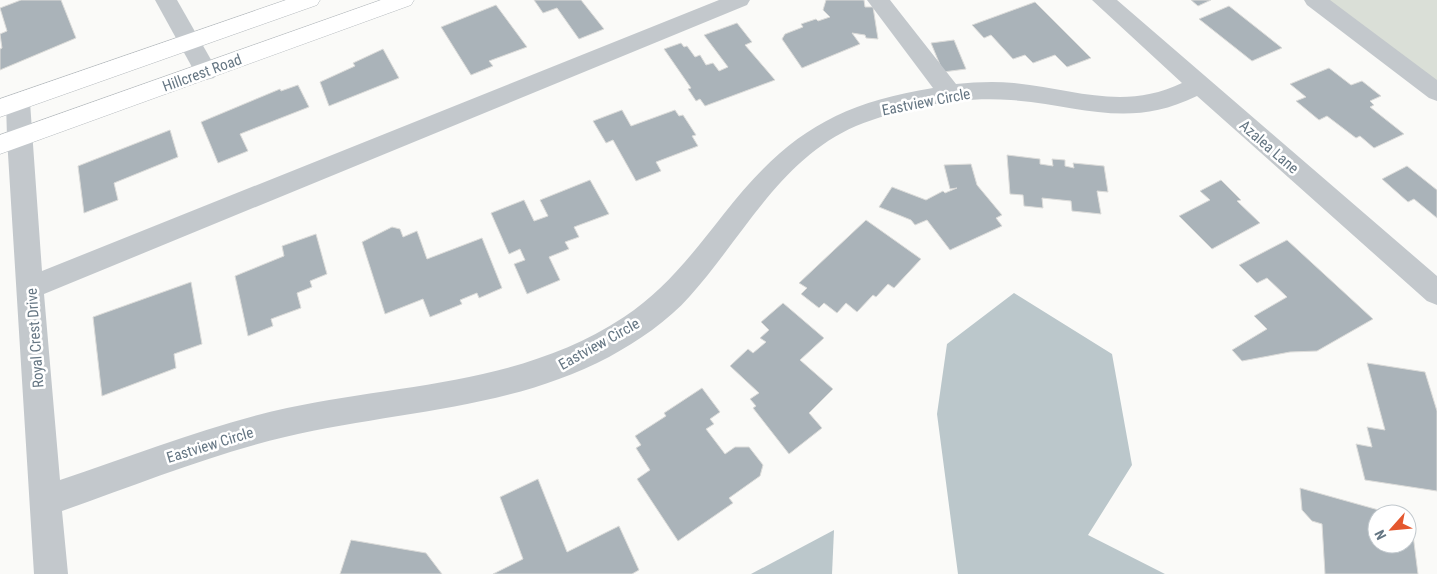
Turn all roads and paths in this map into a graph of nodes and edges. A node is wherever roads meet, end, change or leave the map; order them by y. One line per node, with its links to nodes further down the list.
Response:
1 (166, 0): 8 (street)
2 (309, 0): 8 (main road)
3 (402, 0): 9 (main road, Hillcrest Road)
4 (739, 0): 15 (street)
5 (878, 0): 12 (street)
6 (1102, 0): 10 (street, Azalea Lane)
7 (1315, 0): 11 (street)
8 (188, 43): 9 (street); 13 (main road)
9 (206, 72): 14 (main road, Hillcrest Road)
10 (1198, 85): 12 (street, Eastview Circle); 16 (street, Azalea Lane)
11 (1437, 92)
12 (951, 94): 17 (street, Eastview Circle)
13 (9, 105): 14 (street, Royal Crest Drive)
14 (10, 141): 15 (street, Royal Crest Drive)
15 (32, 287): 17 (street, Royal Crest Drive)
16 (1437, 293)
17 (46, 501): 18 (street, Royal Crest Drive)
18 (51, 574)

